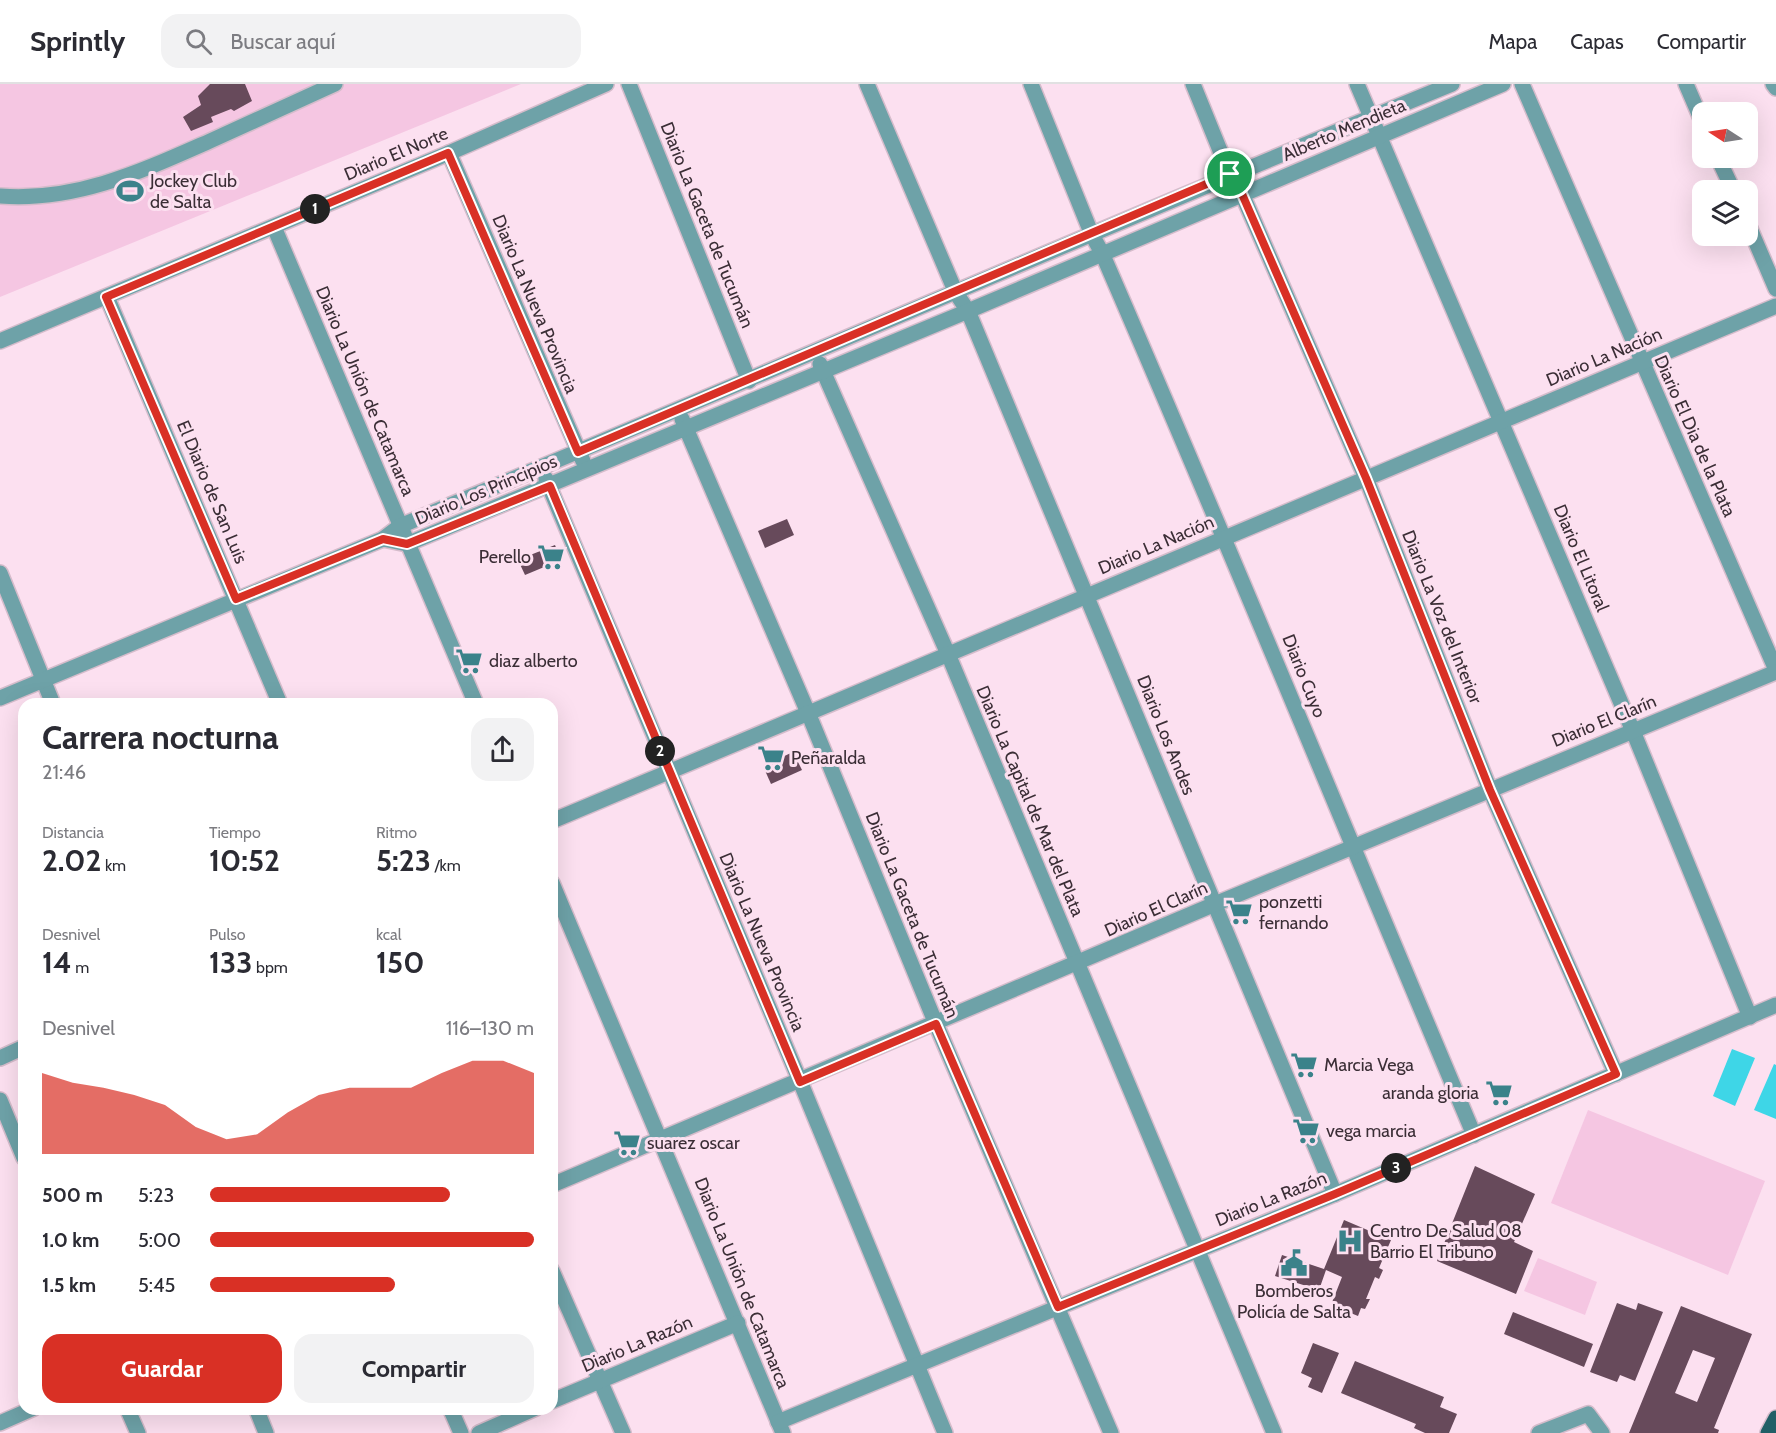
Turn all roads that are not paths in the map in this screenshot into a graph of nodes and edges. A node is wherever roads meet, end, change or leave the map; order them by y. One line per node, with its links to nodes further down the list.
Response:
1 (335, 84): 20 (street)
2 (606, 84): 17 (street, Diario El Norte)
3 (629, 84): 34 (street, Diario La Gaceta de Tucumán)
4 (867, 84): 26 (street, Diario Los Andes)
5 (1031, 84): 22 (street, Diario Cuyo)
6 (1193, 84): 18 (street, Diario La Voz del Interior)
7 (1358, 84): 15 (street, Diario El Litoral)
8 (1452, 84): 15 (street, Alberto Mendieta)
9 (1503, 84): 16 (street, Alberto Mendieta)
10 (1522, 84): 32 (street, Diario El Dia de la Plata)
11 (1686, 84): 14 (street)
12 (1773, 84): 13 (street)
13 (1776, 88)
14 (1694, 102)
15 (1371, 117): 16 (street, Diario El Litoral); 18 (street, Alberto Mendieta)
16 (1381, 136): 19 (street, Alberto Mendieta); 36 (street, Diario El Litoral)
17 (448, 153): 21 (street, Diario El Norte); 38 (street, Diario La Nueva Provincia)
18 (1230, 174): 19 (street, Diario La Voz del Interior); 22 (street, Alberto Mendieta)
19 (1242, 194): 24 (street, Alberto Mendieta); 41 (street, Diario La Voz del Interior)
20 (0, 196)
21 (274, 227): 27 (street, Diario El Norte); 43 (street, Diario La Unión de Catamarca)
22 (1092, 235): 24 (street, Diario Cuyo); 26 (street, Alberto Mendieta)
23 (1757, 246): 25 (street)
24 (1102, 253): 29 (street, Alberto Mendieta); 44 (street, Diario Cuyo)
25 (1776, 289)
26 (956, 293): 29 (street, Diario Los Andes); 31 (street, Diario Los Principios)
27 (106, 297): 30 (street, Diario El Norte); 49 (street, El Diario de San Luis)
28 (1776, 306): 32 (street, Diario La Nación)
29 (968, 312): 33 (street, Diario Los Principios); 48 (street, Diario Los Andes)
30 (0, 341)
31 (815, 353): 33 (street, Diario La Capital de Mar del Plata); 34 (street, Diario Los Principios)
32 (1641, 363): 36 (street, Diario La Nación); 51 (street, Diario El Dia de la Plata)
33 (823, 372): 37 (street, Diario Los Principios); 50 (street, Diario La Capital de Mar del Plata)
34 (749, 381): 35 (street, Diario Los Principios)
35 (679, 410): 37 (street, Diario La Gaceta de Tucumán); 38 (street, Diario Los Principios)
36 (1502, 421): 41 (street, Diario La Nación); 58 (street, Diario El Litoral)
37 (686, 428): 40 (street, Diario Los Principios); 57 (street, Diario La Gaceta de Tucumán)
38 (578, 452): 39 (street, Diario Los Principios); 40 (street, Diario La Nueva Provincia)
39 (541, 468): 42 (street, Diario La Nueva Provincia); 43 (street, Diario Los Principios)
40 (587, 469): 42 (street, Diario Los Principios)
41 (1366, 478): 44 (street, Diario La Nación); 60 (street, Diario La Voz del Interior)
42 (550, 486): 46 (street, Diario Los Principios); 59 (street, Diario La Nueva Provincia)
43 (400, 526): 45 (street, Diario Los Principios); 46 (street, Diario La Unión de Catamarca)
44 (1226, 537): 48 (street, Diario La Nación); 62 (street, Diario Cuyo)
45 (383, 539): 46 (street, Diario Los Principios); 49 (street, Diario Los Principios)
46 (407, 544): 56 (street, Diario La Unión de Catamarca)
47 (0, 573): 52 (street)
48 (1087, 596): 50 (street, Diario La Nación); 64 (street, Diario Los Andes)
49 (236, 599): 52 (street, Diario Los Principios); 55 (street, El Diario de San Luis)
50 (948, 654): 57 (street, Diario La Nación); 65 (street, Diario La Capital de Mar del Plata)
51 (1776, 671): 58 (street, Diario El Clarín)
52 (43, 680): 53 (street, Diario Los Principios); 54 (street)
53 (0, 698)
54 (50, 698)
55 (277, 698)
56 (473, 698)
57 (809, 714): 59 (street, Diario La Nación); 68 (street, Diario La Gaceta de Tucumán)
58 (1634, 731): 60 (street, Diario El Clarín); 67 (street, Diario El Litoral)
59 (669, 771): 61 (street, Diario La Nación); 72 (street, Diario La Nueva Provincia)
60 (1490, 790): 62 (street, Diario El Clarín); 71 (street, Diario La Voz del Interior)
61 (558, 818)
62 (1352, 847): 64 (street, Diario El Clarín); 74 (street, Diario Cuyo)
63 (558, 897): 75 (street, Diario La Unión de Catamarca)
64 (1215, 904): 65 (street, Diario El Clarín); 78 (street, Diario Los Andes)
65 (1078, 964): 68 (street, Diario El Clarín); 79 (street, Diario La Capital de Mar del Plata)
66 (1776, 1005): 67 (street, Diario La Razón)
67 (1750, 1017): 71 (street, Diario La Razón)
68 (936, 1024): 72 (street, Diario El Clarín); 81 (street, Diario La Gaceta de Tucumán)
69 (18, 1050): 70 (street)
70 (0, 1058)
71 (1616, 1074): 74 (street, Diario La Razón)
72 (800, 1082): 75 (street, Diario El Clarín); 83 (street, Diario La Nueva Provincia)
73 (0, 1100): 76 (street)
74 (1474, 1135): 78 (street, Diario La Razón)
75 (661, 1138): 77 (street, Diario El Clarín); 82 (street, Diario La Unión de Catamarca)
76 (18, 1144)
77 (558, 1182)
78 (1335, 1194): 79 (street, Diario La Razón)
79 (1197, 1250): 81 (street, Diario La Razón); 101 (street, Diario La Capital de Mar del Plata)
80 (558, 1283): 84 (street)
81 (1058, 1307): 83 (street, Diario La Razón); 100 (street, Diario La Gaceta de Tucumán)
82 (738, 1323): 84 (street, Diario La Razón); 93 (street, Diario La Unión de Catamarca)
83 (916, 1367): 93 (street, Diario La Razón); 99 (street, Diario La Nueva Provincia)
84 (601, 1380): 85 (street, Diario La Razón); 98 (street)
85 (558, 1398)
86 (18, 1415): 92 (street)
87 (130, 1415): 94 (street)
88 (259, 1415): 95 (street)
89 (453, 1415): 96 (street)
90 (520, 1415): 97 (street)
91 (1776, 1418): 104 (main road)
92 (0, 1423)
93 (781, 1427)
94 (138, 1433)
95 (266, 1433)
96 (461, 1433)
97 (479, 1433)
98 (623, 1433)
99 (945, 1433)
100 (1111, 1433)
101 (1274, 1433)
102 (1539, 1433): 103 (street)
103 (1602, 1433)
104 (1768, 1433)

